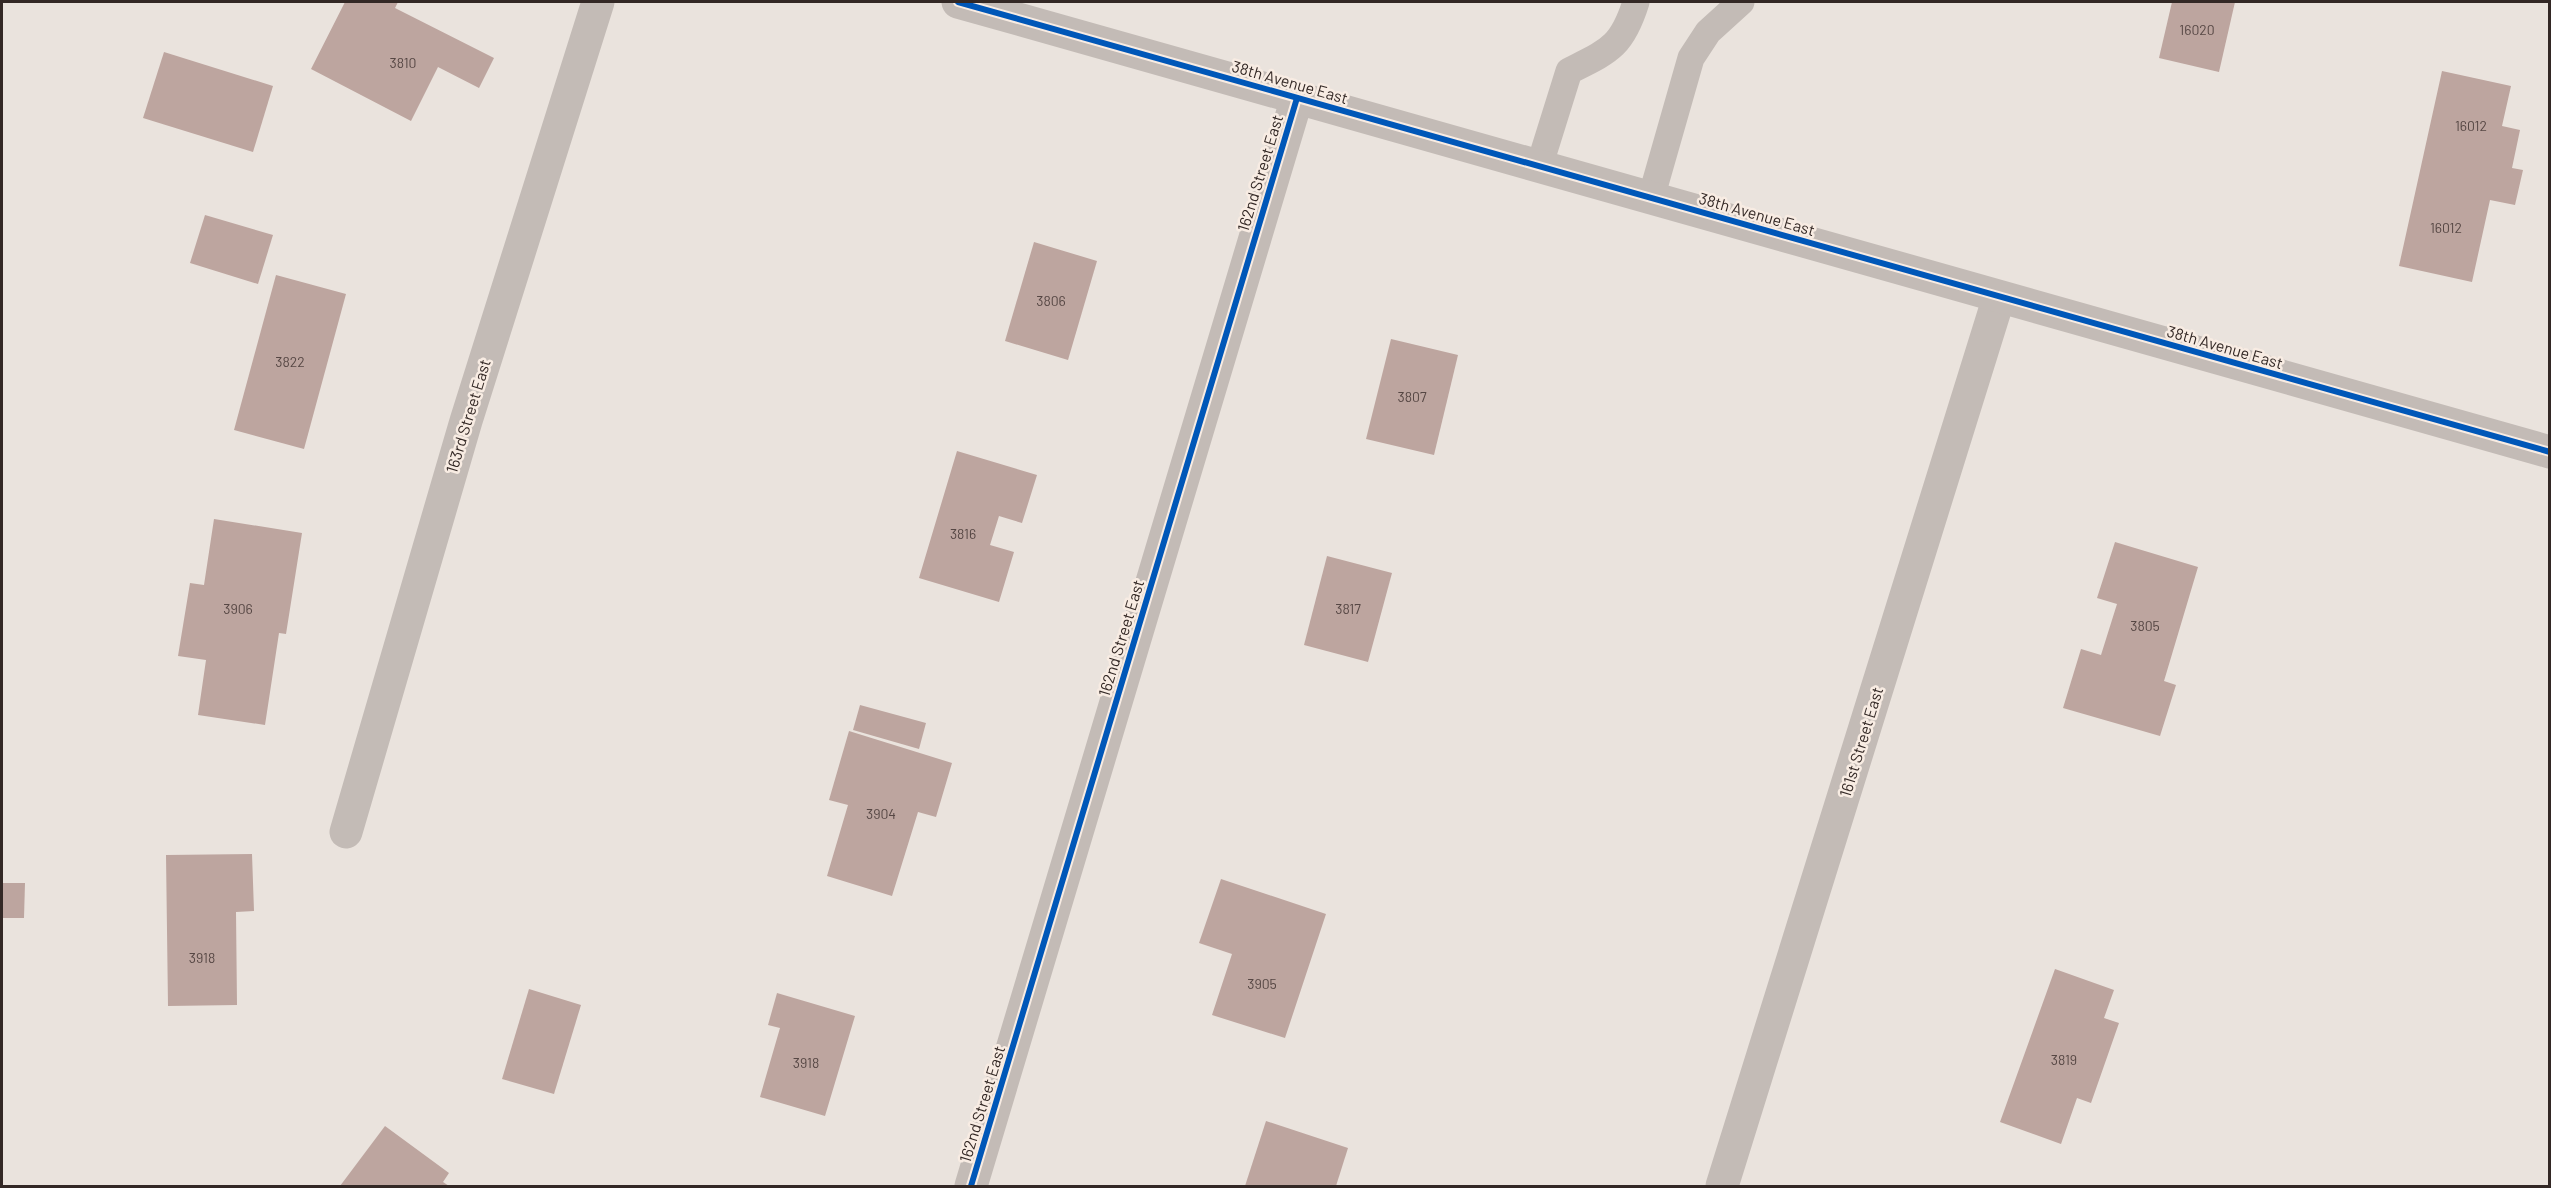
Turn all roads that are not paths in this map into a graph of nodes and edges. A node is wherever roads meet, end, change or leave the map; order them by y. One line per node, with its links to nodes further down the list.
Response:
1 (598, 2): 10 (street, 163rd Street East)
2 (958, 2): 5 (street, 38th Avenue East)
3 (1636, 2): 6 (lane)
4 (1741, 2): 7 (lane)
5 (1297, 98): 6 (street, 38th Avenue East); 11 (street, 162nd Street East)
6 (1539, 167): 7 (street, 38th Avenue East)
7 (1651, 198): 8 (street, 38th Avenue East)
8 (1999, 297): 9 (street, 38th Avenue East); 12 (street, 161st Street East)
9 (2550, 452)
10 (346, 832)
11 (971, 1186)
12 (1722, 1186)

